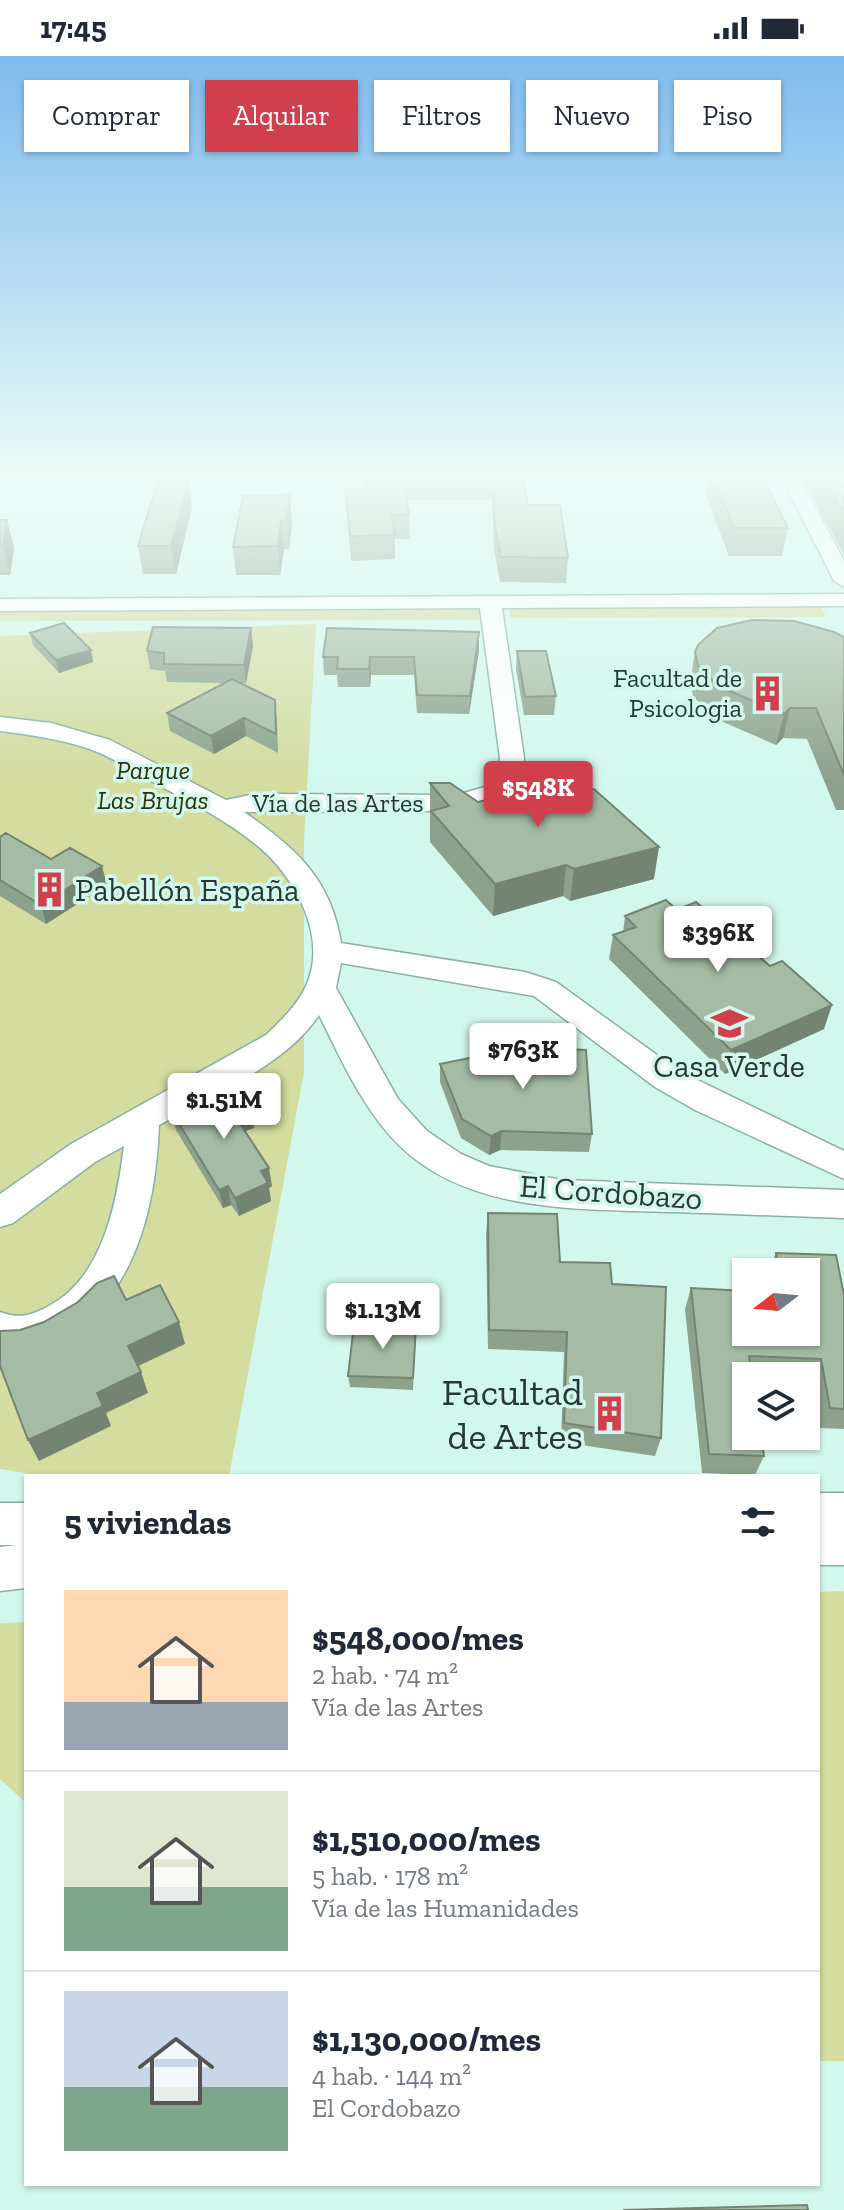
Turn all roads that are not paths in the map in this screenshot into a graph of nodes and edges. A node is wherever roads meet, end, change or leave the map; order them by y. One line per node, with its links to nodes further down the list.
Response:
1 (844, 600): 3 (street)
2 (0, 605): 3 (street)
3 (498, 616): 4 (street); 6 (street, Vía de las Artes)
4 (0, 623)
5 (0, 724): 6 (street)
6 (222, 808): 7 (street)
7 (328, 951): 8 (street); 10 (street)
8 (321, 988): 9 (street); 11 (street, El Cordobazo)
9 (143, 1118): 12 (street); 13 (street)
10 (844, 1166)
11 (844, 1204)
12 (0, 1213)
13 (0, 1329)
14 (820, 1514): 15 (street)
15 (844, 1514)
16 (0, 1524): 17 (street)
17 (24, 1524)
18 (820, 1544): 19 (street)
19 (844, 1544)
20 (24, 1566): 21 (street)
21 (0, 1569)

